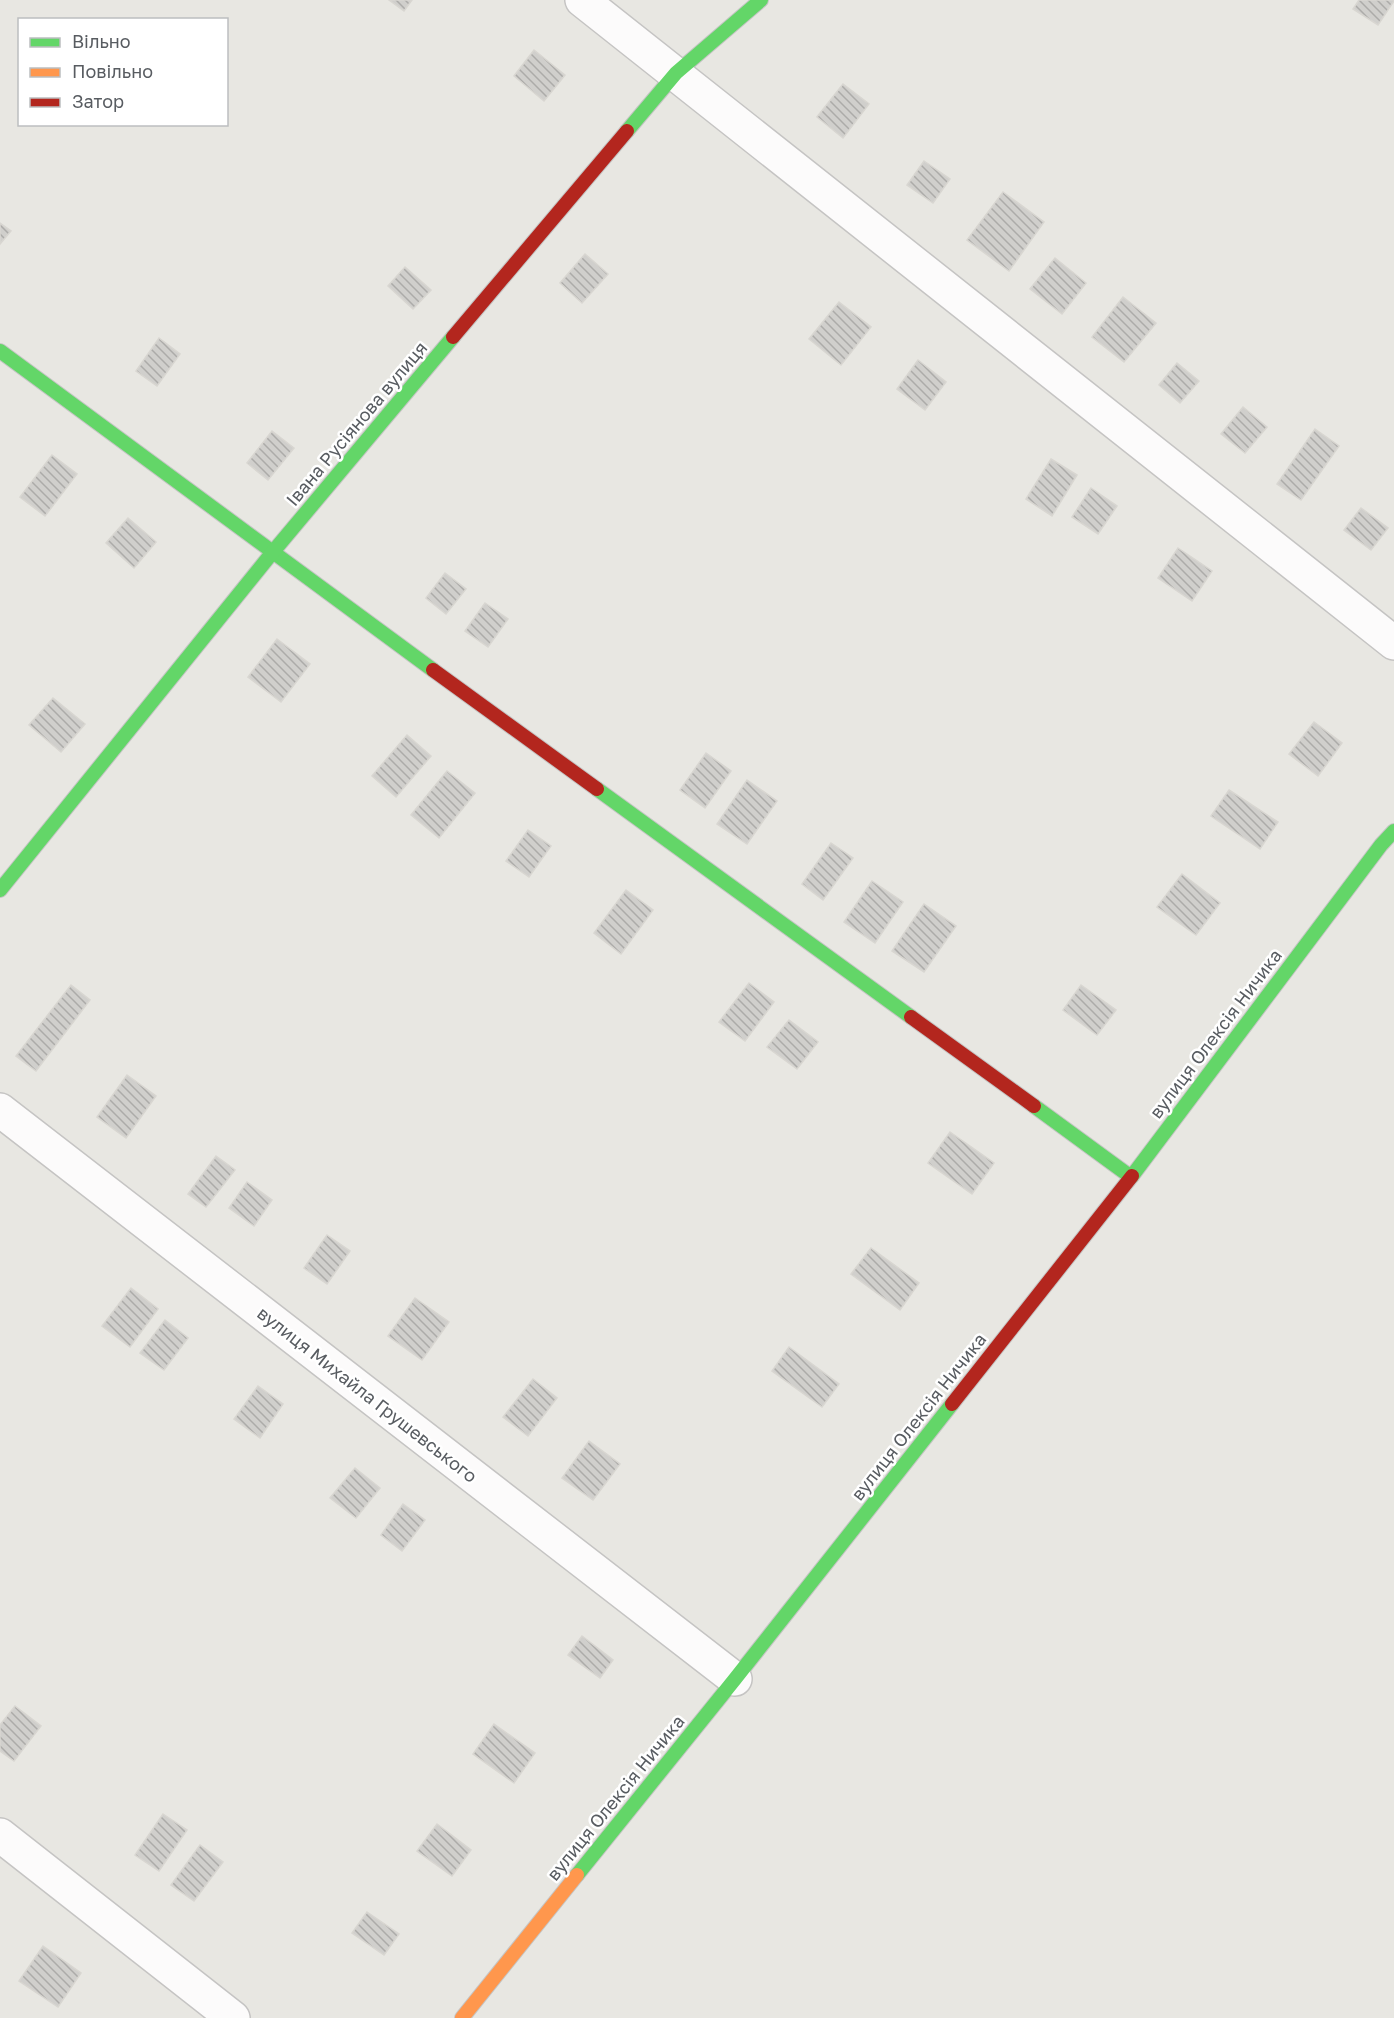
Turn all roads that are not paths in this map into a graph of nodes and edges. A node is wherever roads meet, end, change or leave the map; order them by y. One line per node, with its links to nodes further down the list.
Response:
1 (582, 0): 3 (street)
2 (761, 0): 3 (street, Івана Русіянова вулиця)
3 (676, 73): 5 (street, Івана Русіянова вулиця); 6 (street)
4 (0, 351): 5 (street)
5 (272, 553): 8 (street, Івана Русіянова вулиця); 10 (street)
6 (1394, 643)
7 (1394, 831): 10 (street, вулиця Олексія Ничика)
8 (0, 890)
9 (0, 1110): 11 (street, вулиця Михайла Грушевського)
10 (1131, 1177): 11 (street, вулиця Олексія Ничика)
11 (735, 1679): 14 (street, вулиця Олексія Ничика)
12 (0, 1835): 13 (street)
13 (233, 2018)
14 (462, 2018)

